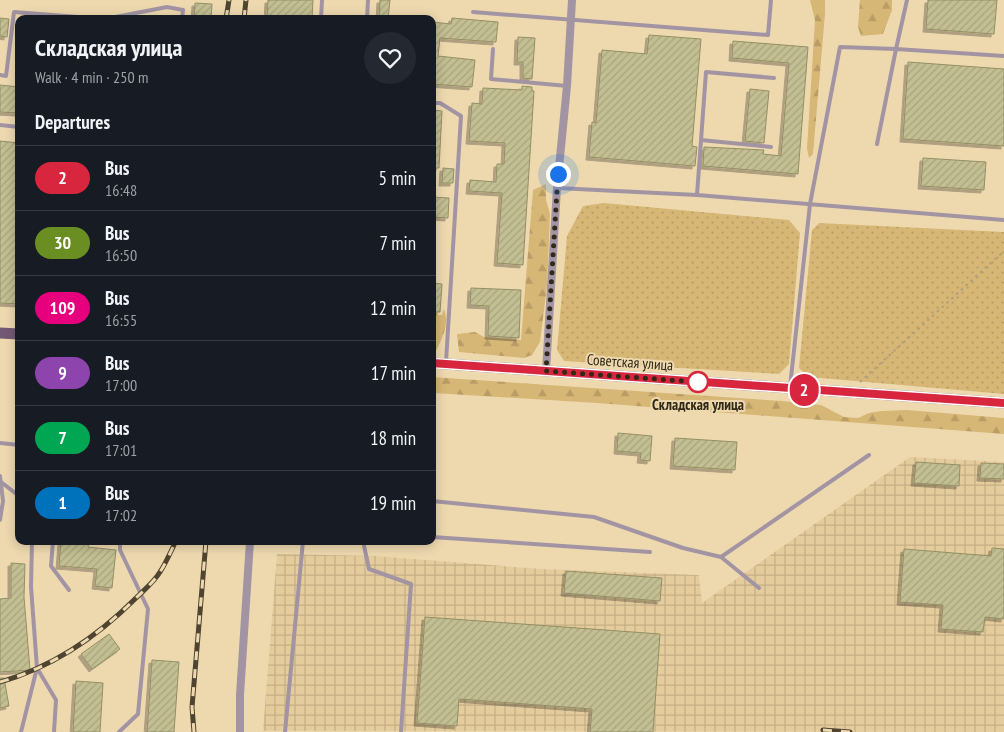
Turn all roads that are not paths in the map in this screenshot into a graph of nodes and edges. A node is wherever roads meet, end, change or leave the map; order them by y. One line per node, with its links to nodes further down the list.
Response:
1 (322, 0): 10 (lane)
2 (368, 0): 11 (lane)
3 (572, 0): 12 (street)
4 (772, 0): 12 (lane)
5 (907, 0): 14 (lane)
6 (473, 12): 12 (lane)
7 (53, 15): 16 (lane)
8 (126, 15): 9 (lane)
9 (182, 15)
10 (321, 15)
11 (367, 15)
12 (571, 19): 18 (street)
13 (493, 49): 18 (lane)
14 (896, 49): 15 (lane); 23 (lane); 27 (lane)
15 (1004, 56)
16 (0, 75)
17 (774, 78): 22 (lane)
18 (566, 86): 25 (street)
19 (436, 103): 32 (lane)
20 (0, 126): 21 (lane)
21 (15, 127)
22 (701, 140): 24 (lane); 26 (lane)
23 (877, 144)
24 (771, 146)
25 (557, 188): 26 (lane); 33 (street)
26 (697, 195): 27 (lane)
27 (810, 204): 28 (lane); 34 (lane)
28 (1004, 220)
29 (0, 333): 30 (main road)
30 (15, 334)
31 (436, 363): 32 (main road, Советская улица)
32 (446, 364): 33 (main road, Советская улица)
33 (546, 371): 34 (main road, Советская улица)
34 (790, 389): 35 (main road, Советская улица)
35 (1004, 403)
36 (0, 444): 37 (lane)
37 (15, 445)
38 (869, 456): 53 (lane)
39 (0, 476): 40 (lane)
40 (1, 482): 41 (lane); 42 (lane)
41 (15, 493)
42 (2, 501): 44 (lane)
43 (436, 501): 53 (lane)
44 (0, 520)
45 (436, 537): 52 (lane)
46 (32, 545): 56 (lane)
47 (53, 545): 55 (lane)
48 (120, 545): 59 (lane)
49 (250, 545): 60 (street)
50 (303, 545): 61 (lane)
51 (364, 545): 62 (lane)
52 (650, 552)
53 (722, 557): 54 (lane)
54 (759, 588)
55 (69, 590)
56 (37, 668): 57 (lane); 58 (lane)
57 (21, 732)
58 (54, 732)
59 (119, 732)
60 (240, 732)
61 (285, 732)
62 (401, 732)

